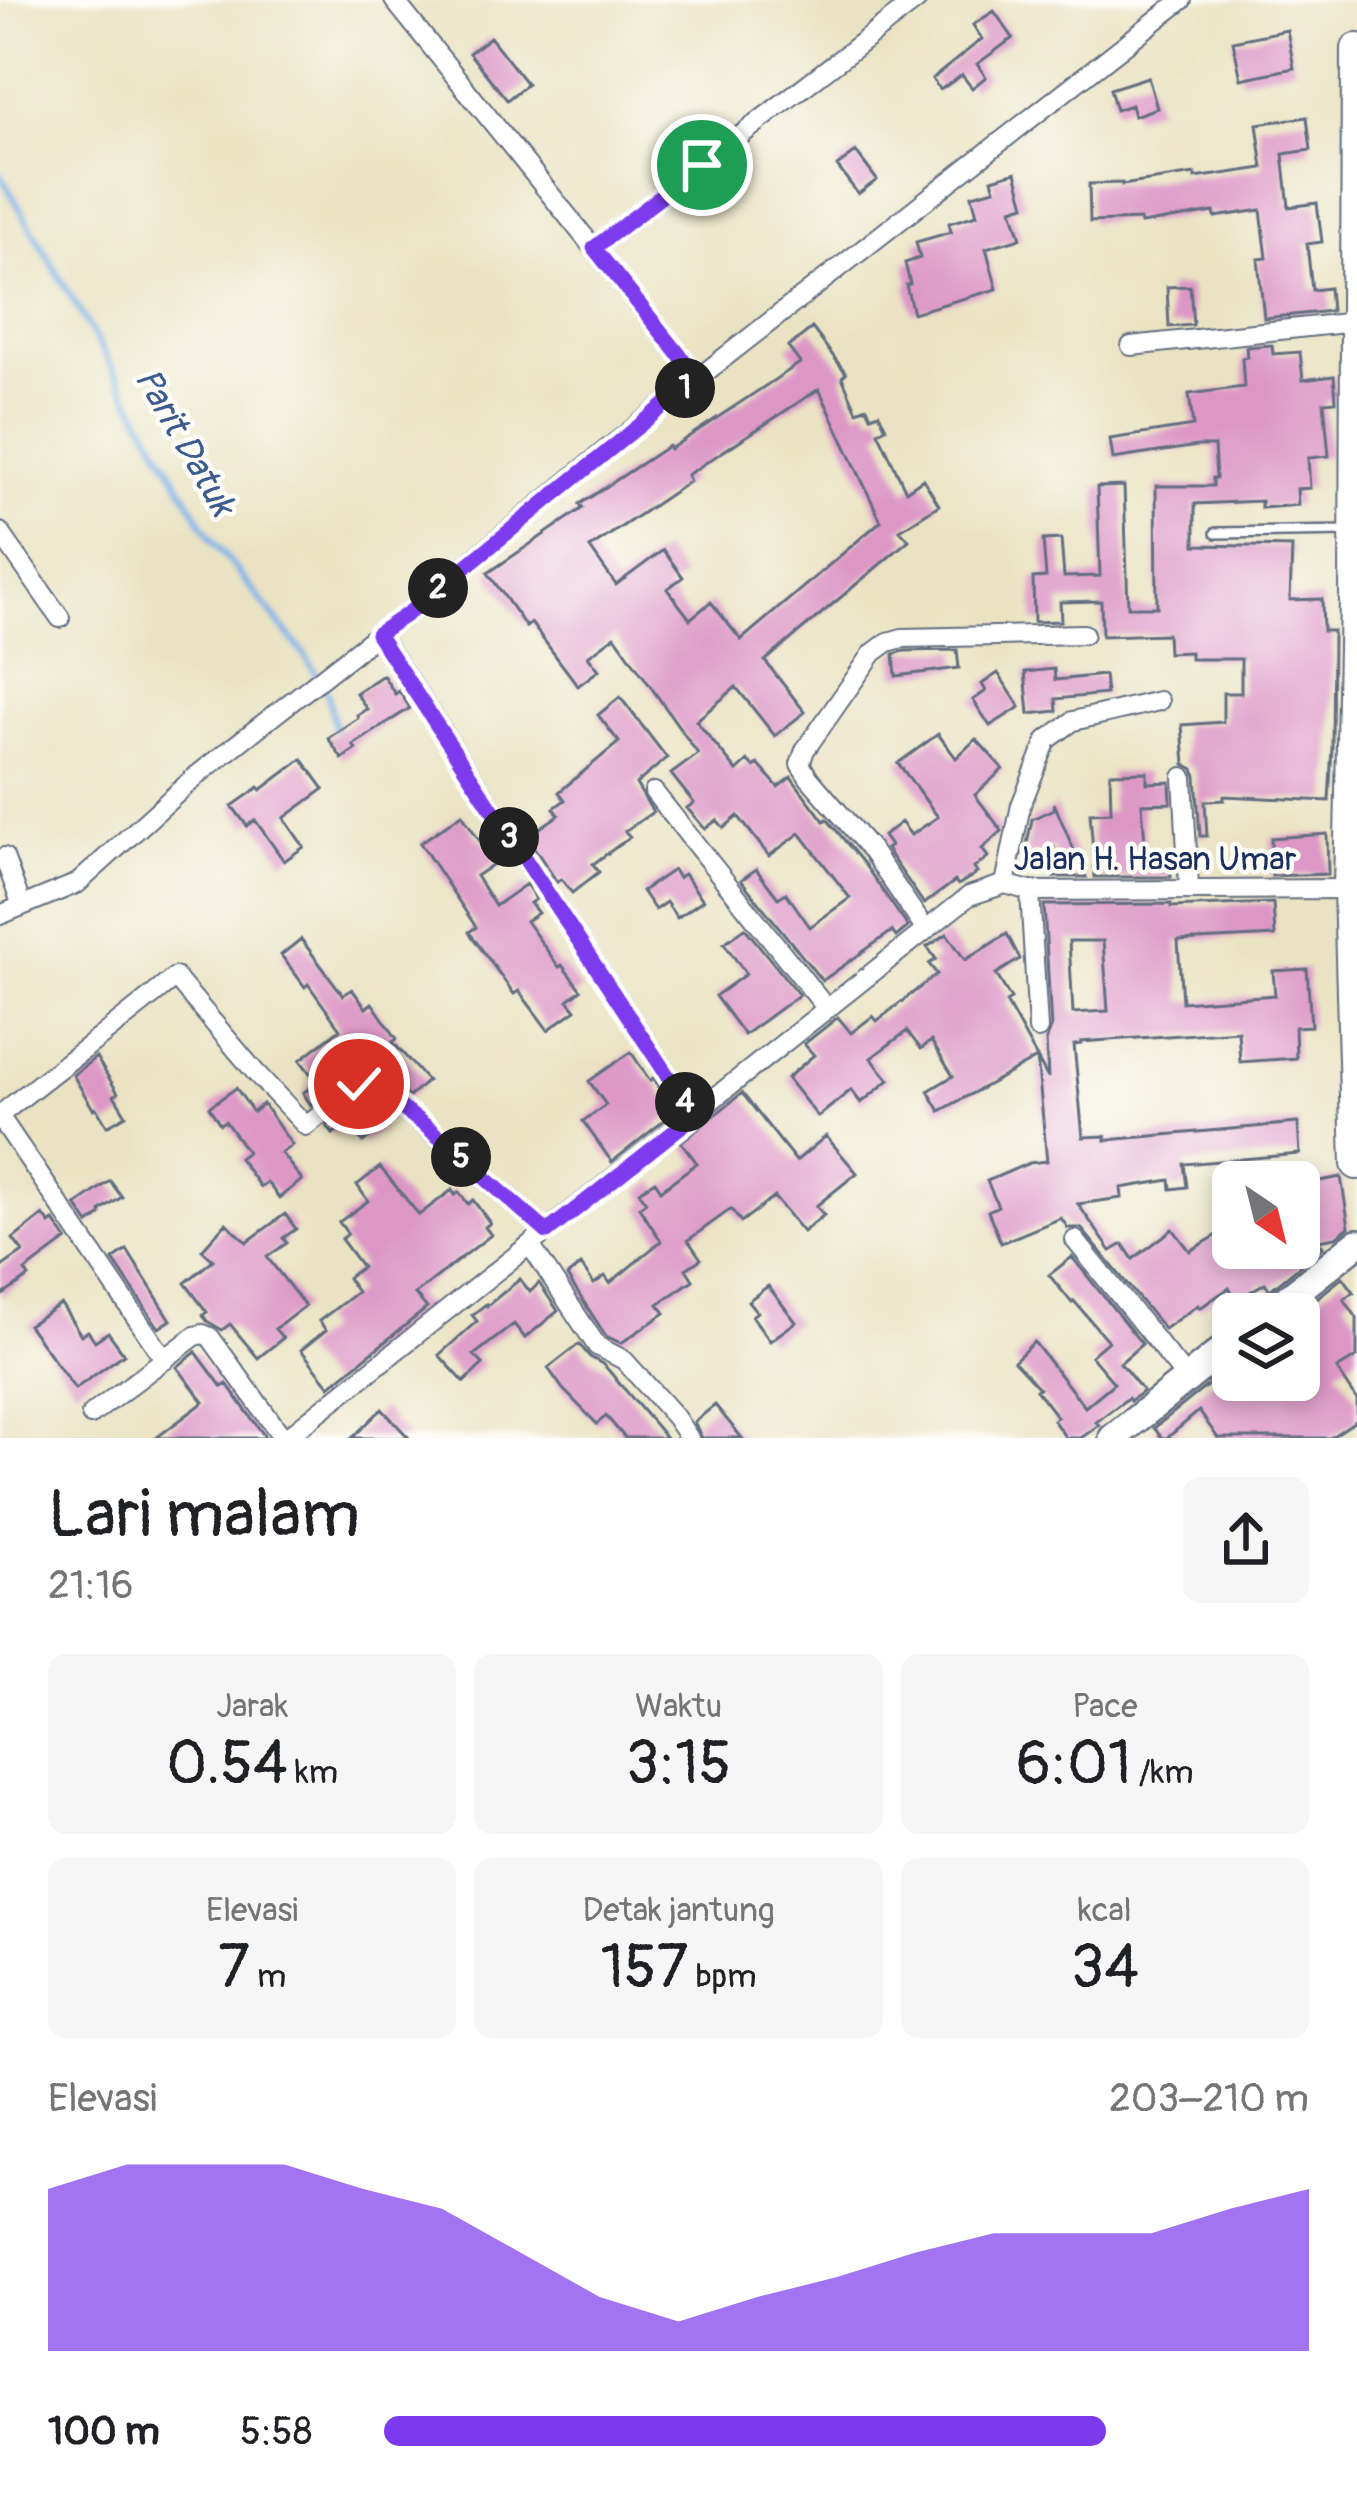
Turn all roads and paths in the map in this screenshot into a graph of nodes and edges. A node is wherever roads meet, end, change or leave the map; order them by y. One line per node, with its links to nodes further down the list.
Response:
1 (394, 0): 6 (street)
2 (917, 0): 6 (street)
3 (1182, 0): 9 (street)
4 (1357, 49): 5 (main road)
5 (1357, 64): 7 (main road)
6 (594, 248): 9 (street)
7 (1355, 322): 8 (street); 10 (main road)
8 (1131, 346)
9 (698, 378): 14 (street)
10 (1355, 531): 12 (lane); 16 (main road)
11 (0, 532): 13 (street)
12 (1216, 533)
13 (59, 618)
14 (377, 634): 25 (street); 31 (street)
15 (1084, 634): 27 (street)
16 (1356, 656): 23 (main road)
17 (1160, 700): 21 (street)
18 (1183, 777): 22 (street)
19 (654, 792): 28 (street)
20 (4, 857): 25 (street)
21 (1005, 884): 24 (street, Jalan H. Hasan Umar); 27 (street, Jalan H. Hasan Umar)
22 (1189, 889): 23 (street, Jalan H. Hasan Umar); 24 (street, Jalan H. Hasan Umar)
23 (1349, 889): 32 (main road)
24 (1030, 891): 29 (street)
25 (22, 906): 26 (street)
26 (0, 915)
27 (925, 929): 28 (street, Jalan H. Hasan Umar)
28 (827, 1009): 31 (street, Jalan H. Hasan Umar)
29 (1038, 1029)
30 (0, 1116): 33 (street); 39 (street)
31 (694, 1116): 33 (street, Jalan H. Hasan Umar)
32 (1357, 1164)
33 (547, 1232): 36 (street, Jalan H. Hasan Umar)
34 (1075, 1240): 40 (street)
35 (1357, 1244): 37 (street)
36 (530, 1245): 42 (street, Jalan H. Hasan Umar); 43 (street)
37 (1295, 1293)
38 (1212, 1359): 40 (street)
39 (165, 1360): 41 (street); 42 (street)
40 (1187, 1379): 44 (street)
41 (92, 1415)
42 (285, 1438)
43 (689, 1438)
44 (1113, 1438)

